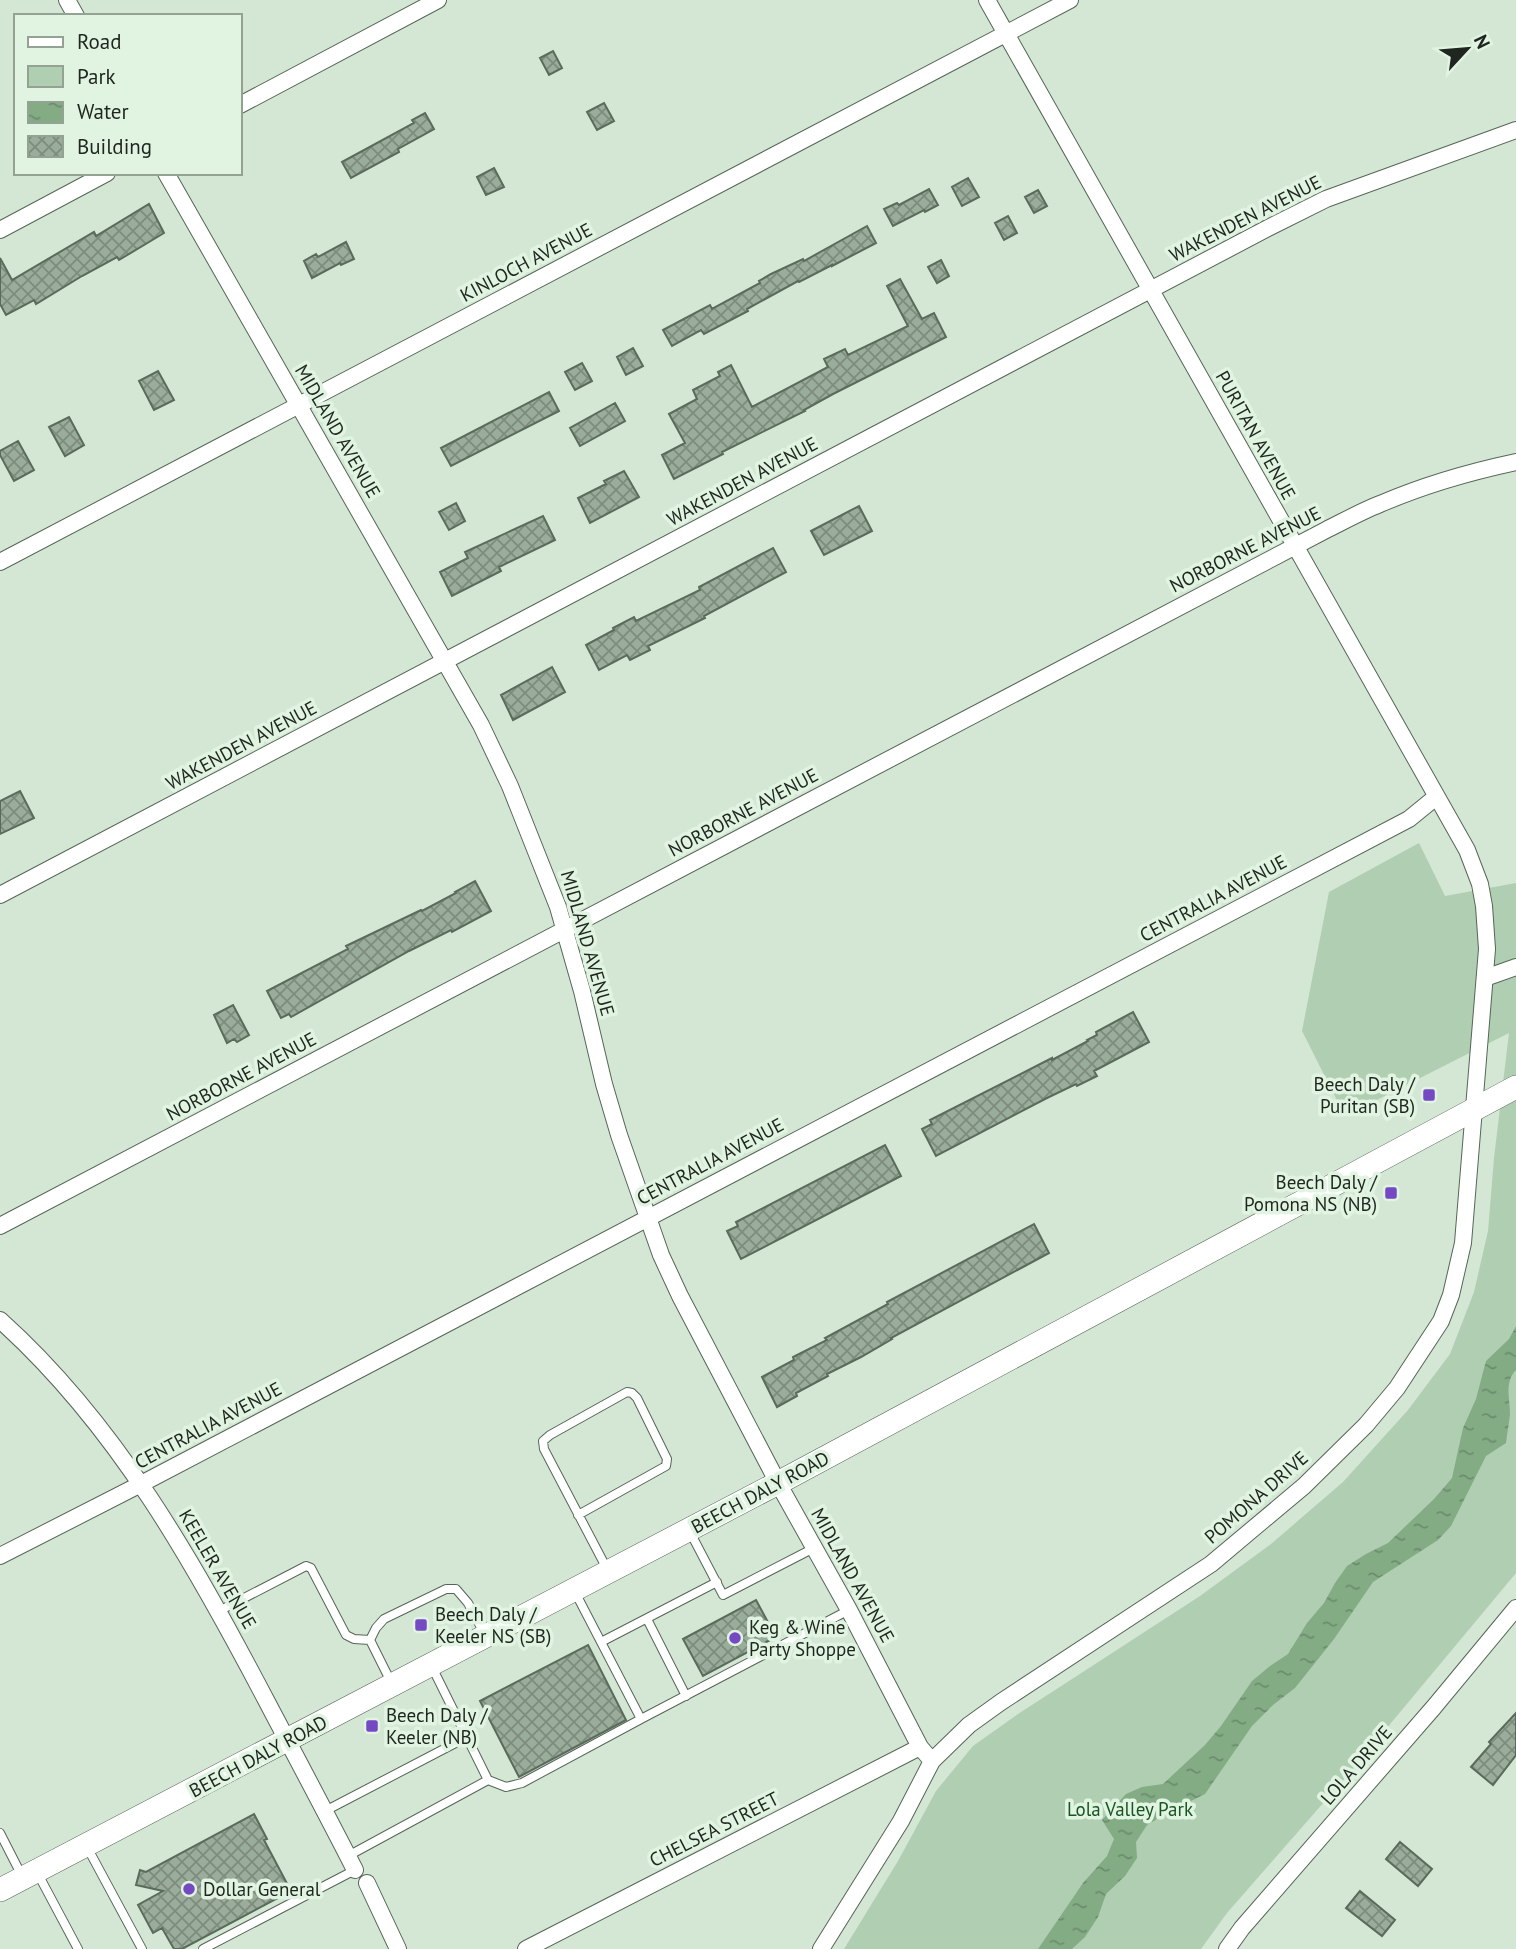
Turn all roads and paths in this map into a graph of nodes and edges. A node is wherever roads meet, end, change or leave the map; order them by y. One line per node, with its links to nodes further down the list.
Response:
1 (439, 0): 5 (street)
2 (986, 0): 4 (street, PURITAN AVENUE)
3 (1070, 0): 4 (street, KINLOCH AVENUE)
4 (1006, 34): 10 (street, PURITAN AVENUE); 11 (street, KINLOCH AVENUE)
5 (242, 104)
6 (1516, 130): 10 (street, WAKENDEN AVENUE)
7 (103, 175): 9 (street)
8 (167, 175): 11 (street, MIDLAND AVENUE)
9 (0, 230)
10 (1150, 290): 13 (street, PURITAN AVENUE); 15 (street, WAKENDEN AVENUE)
11 (299, 405): 14 (street, KINLOCH AVENUE); 15 (street, MIDLAND AVENUE)
12 (1516, 462): 13 (street, NORBORNE AVENUE)
13 (1295, 546): 16 (street, PURITAN AVENUE); 18 (street, NORBORNE AVENUE)
14 (0, 562)
15 (446, 661): 17 (street, WAKENDEN AVENUE); 18 (street, MIDLAND AVENUE)
16 (1436, 797): 20 (street, PURITAN AVENUE); 23 (street, CENTRALIA AVENUE)
17 (0, 895)
18 (564, 929): 23 (street, MIDLAND AVENUE); 24 (street, NORBORNE AVENUE)
19 (1516, 967): 20 (street)
20 (1485, 978): 22 (street, POMONA DRIVE)
21 (1516, 1087): 22 (main road, BEECH DALY ROAD)
22 (1474, 1109): 26 (main road, BEECH DALY ROAD); 49 (street, POMONA DRIVE)
23 (648, 1217): 26 (street, MIDLAND AVENUE); 27 (street, CENTRALIA AVENUE)
24 (0, 1226)
25 (0, 1320): 27 (street, KEELER AVENUE)
26 (778, 1483): 29 (main road, BEECH DALY ROAD); 30 (street, MIDLAND AVENUE)
27 (141, 1484): 31 (street, CENTRALIA AVENUE); 37 (street, KEELER AVENUE)
28 (579, 1515): 28 (lane); 32 (lane)
29 (689, 1529): 32 (main road, BEECH DALY ROAD); 33 (lane)
30 (814, 1548): 33 (lane); 36 (street, MIDLAND AVENUE)
31 (0, 1556)
32 (609, 1571): 34 (main road, BEECH DALY ROAD)
33 (717, 1582): 38 (lane)
34 (574, 1590): 39 (main road, BEECH DALY ROAD); 41 (lane)
35 (1516, 1608): 64 (street, LOLA DRIVE)
36 (849, 1610): 44 (lane); 48 (street, MIDLAND AVENUE)
37 (219, 1611): 40 (lane); 47 (street, KEELER AVENUE)
38 (647, 1619): 41 (lane); 44 (lane)
39 (486, 1636): 40 (lane); 42 (main road, BEECH DALY ROAD)
40 (370, 1640): 43 (lane)
41 (601, 1642): 45 (lane)
42 (431, 1665): 43 (main road, BEECH DALY ROAD); 46 (lane)
43 (392, 1685): 47 (main road, BEECH DALY ROAD)
44 (686, 1696): 45 (lane)
45 (641, 1719): 50 (lane)
46 (467, 1737): 50 (lane); 51 (lane)
47 (287, 1740): 51 (street, KEELER AVENUE); 53 (main road, BEECH DALY ROAD)
48 (920, 1746): 49 (street, MIDLAND AVENUE); 62 (street, CHELSEA STREET)
49 (932, 1761): 63 (street, POMONA DRIVE)
50 (488, 1780): 54 (lane)
51 (325, 1811): 54 (street, KEELER AVENUE)
52 (0, 1833): 55 (lane)
53 (86, 1845): 55 (main road, BEECH DALY ROAD); 59 (lane)
54 (351, 1863): 60 (lane)
55 (30, 1875): 57 (main road, BEECH DALY ROAD); 58 (lane)
56 (367, 1883): 61 (street)
57 (0, 1890)
58 (78, 1949)
59 (142, 1949)
60 (204, 1949)
61 (398, 1949)
62 (526, 1949)
63 (821, 1949)
64 (1227, 1949)

